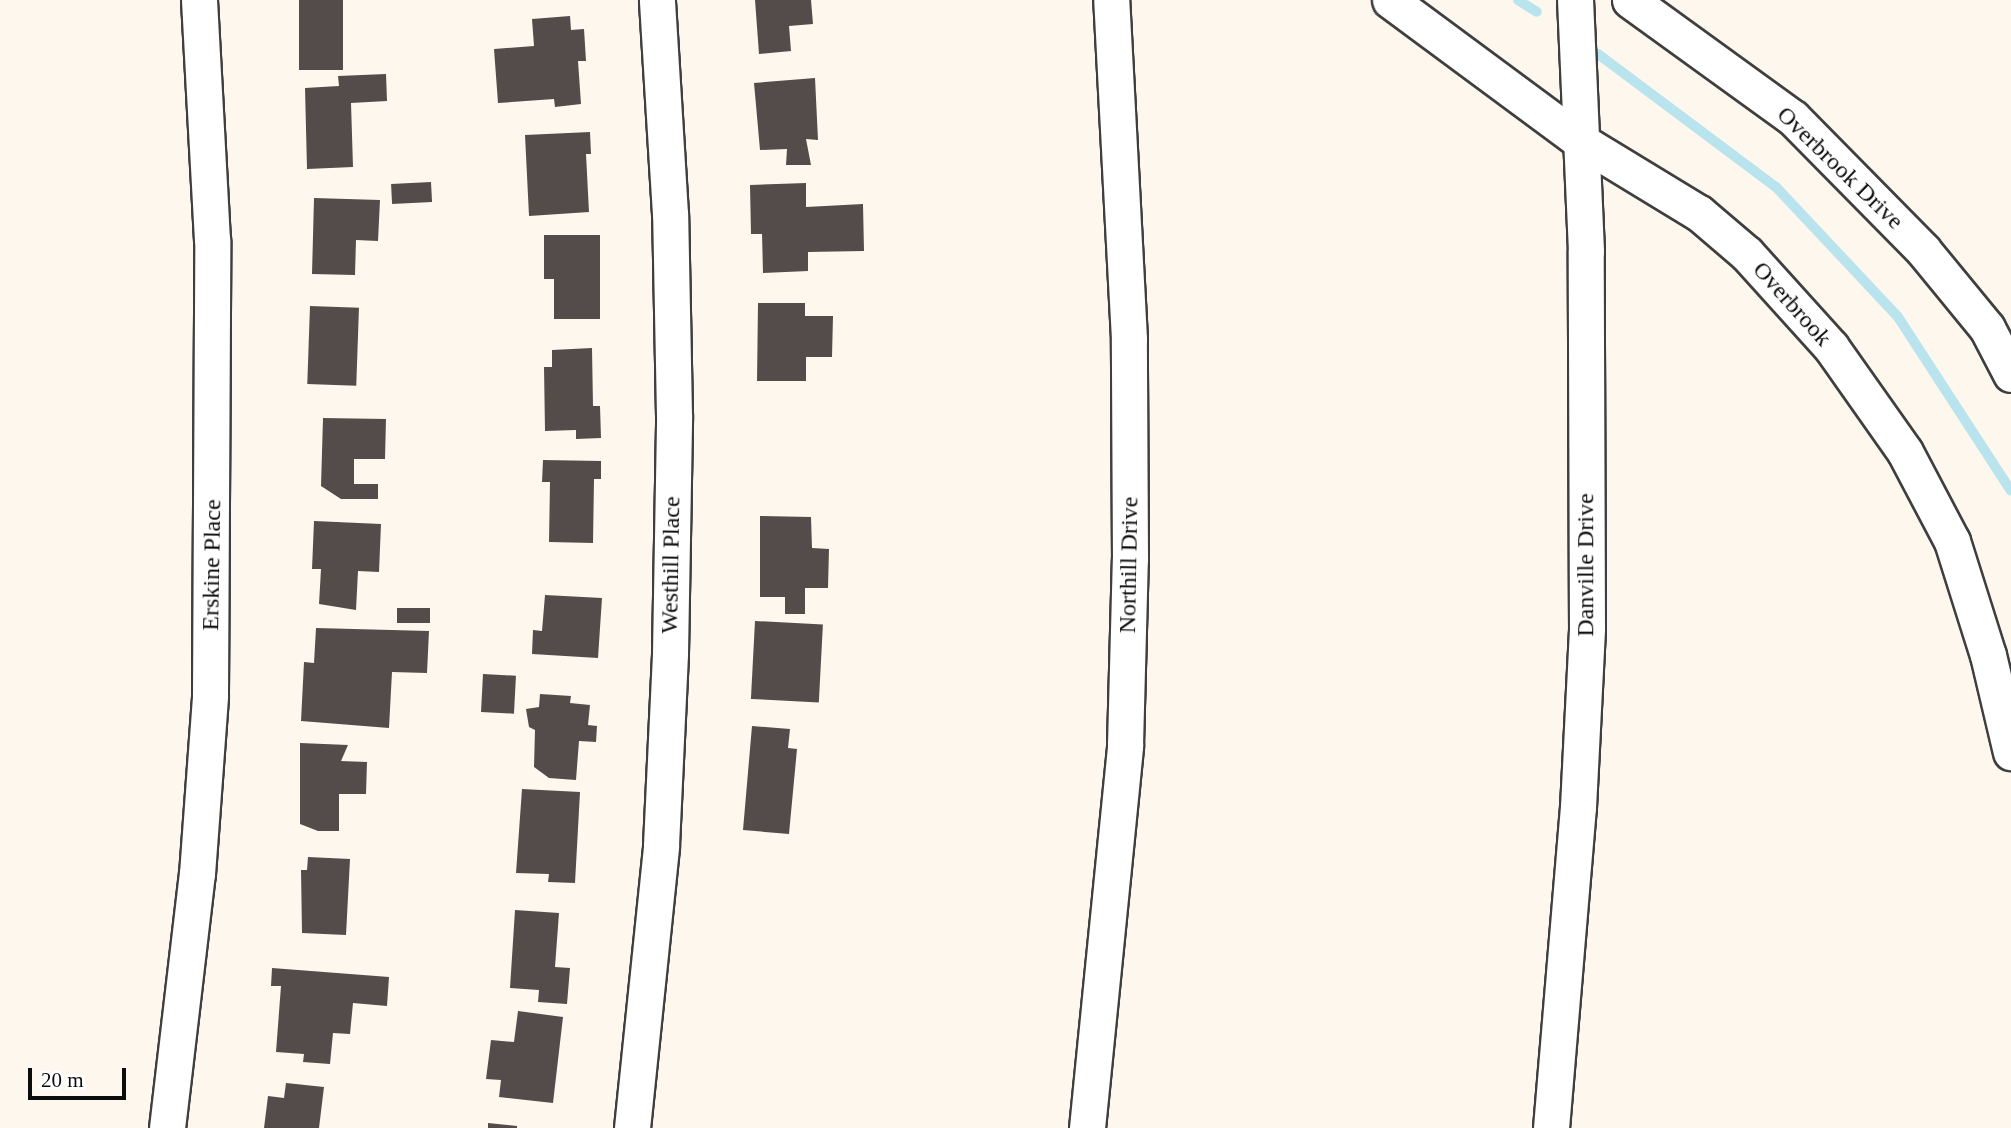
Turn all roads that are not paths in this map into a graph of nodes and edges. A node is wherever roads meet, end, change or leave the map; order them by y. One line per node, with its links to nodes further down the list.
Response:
1 (198, 0): 10 (street, Erskine Place)
2 (657, 0): 11 (street, Westhill Place)
3 (1111, 0): 12 (street, Northill Drive)
4 (1390, 0): 7 (street, Overbrook)
5 (1575, 0): 7 (street, Danville Drive)
6 (1630, 0): 8 (street, Overbrook Drive)
7 (1582, 142): 9 (street, Overbrook); 13 (street, Danville Drive)
8 (2011, 374)
9 (2011, 752)
10 (167, 1128)
11 (632, 1128)
12 (1087, 1128)
13 (1551, 1128)

